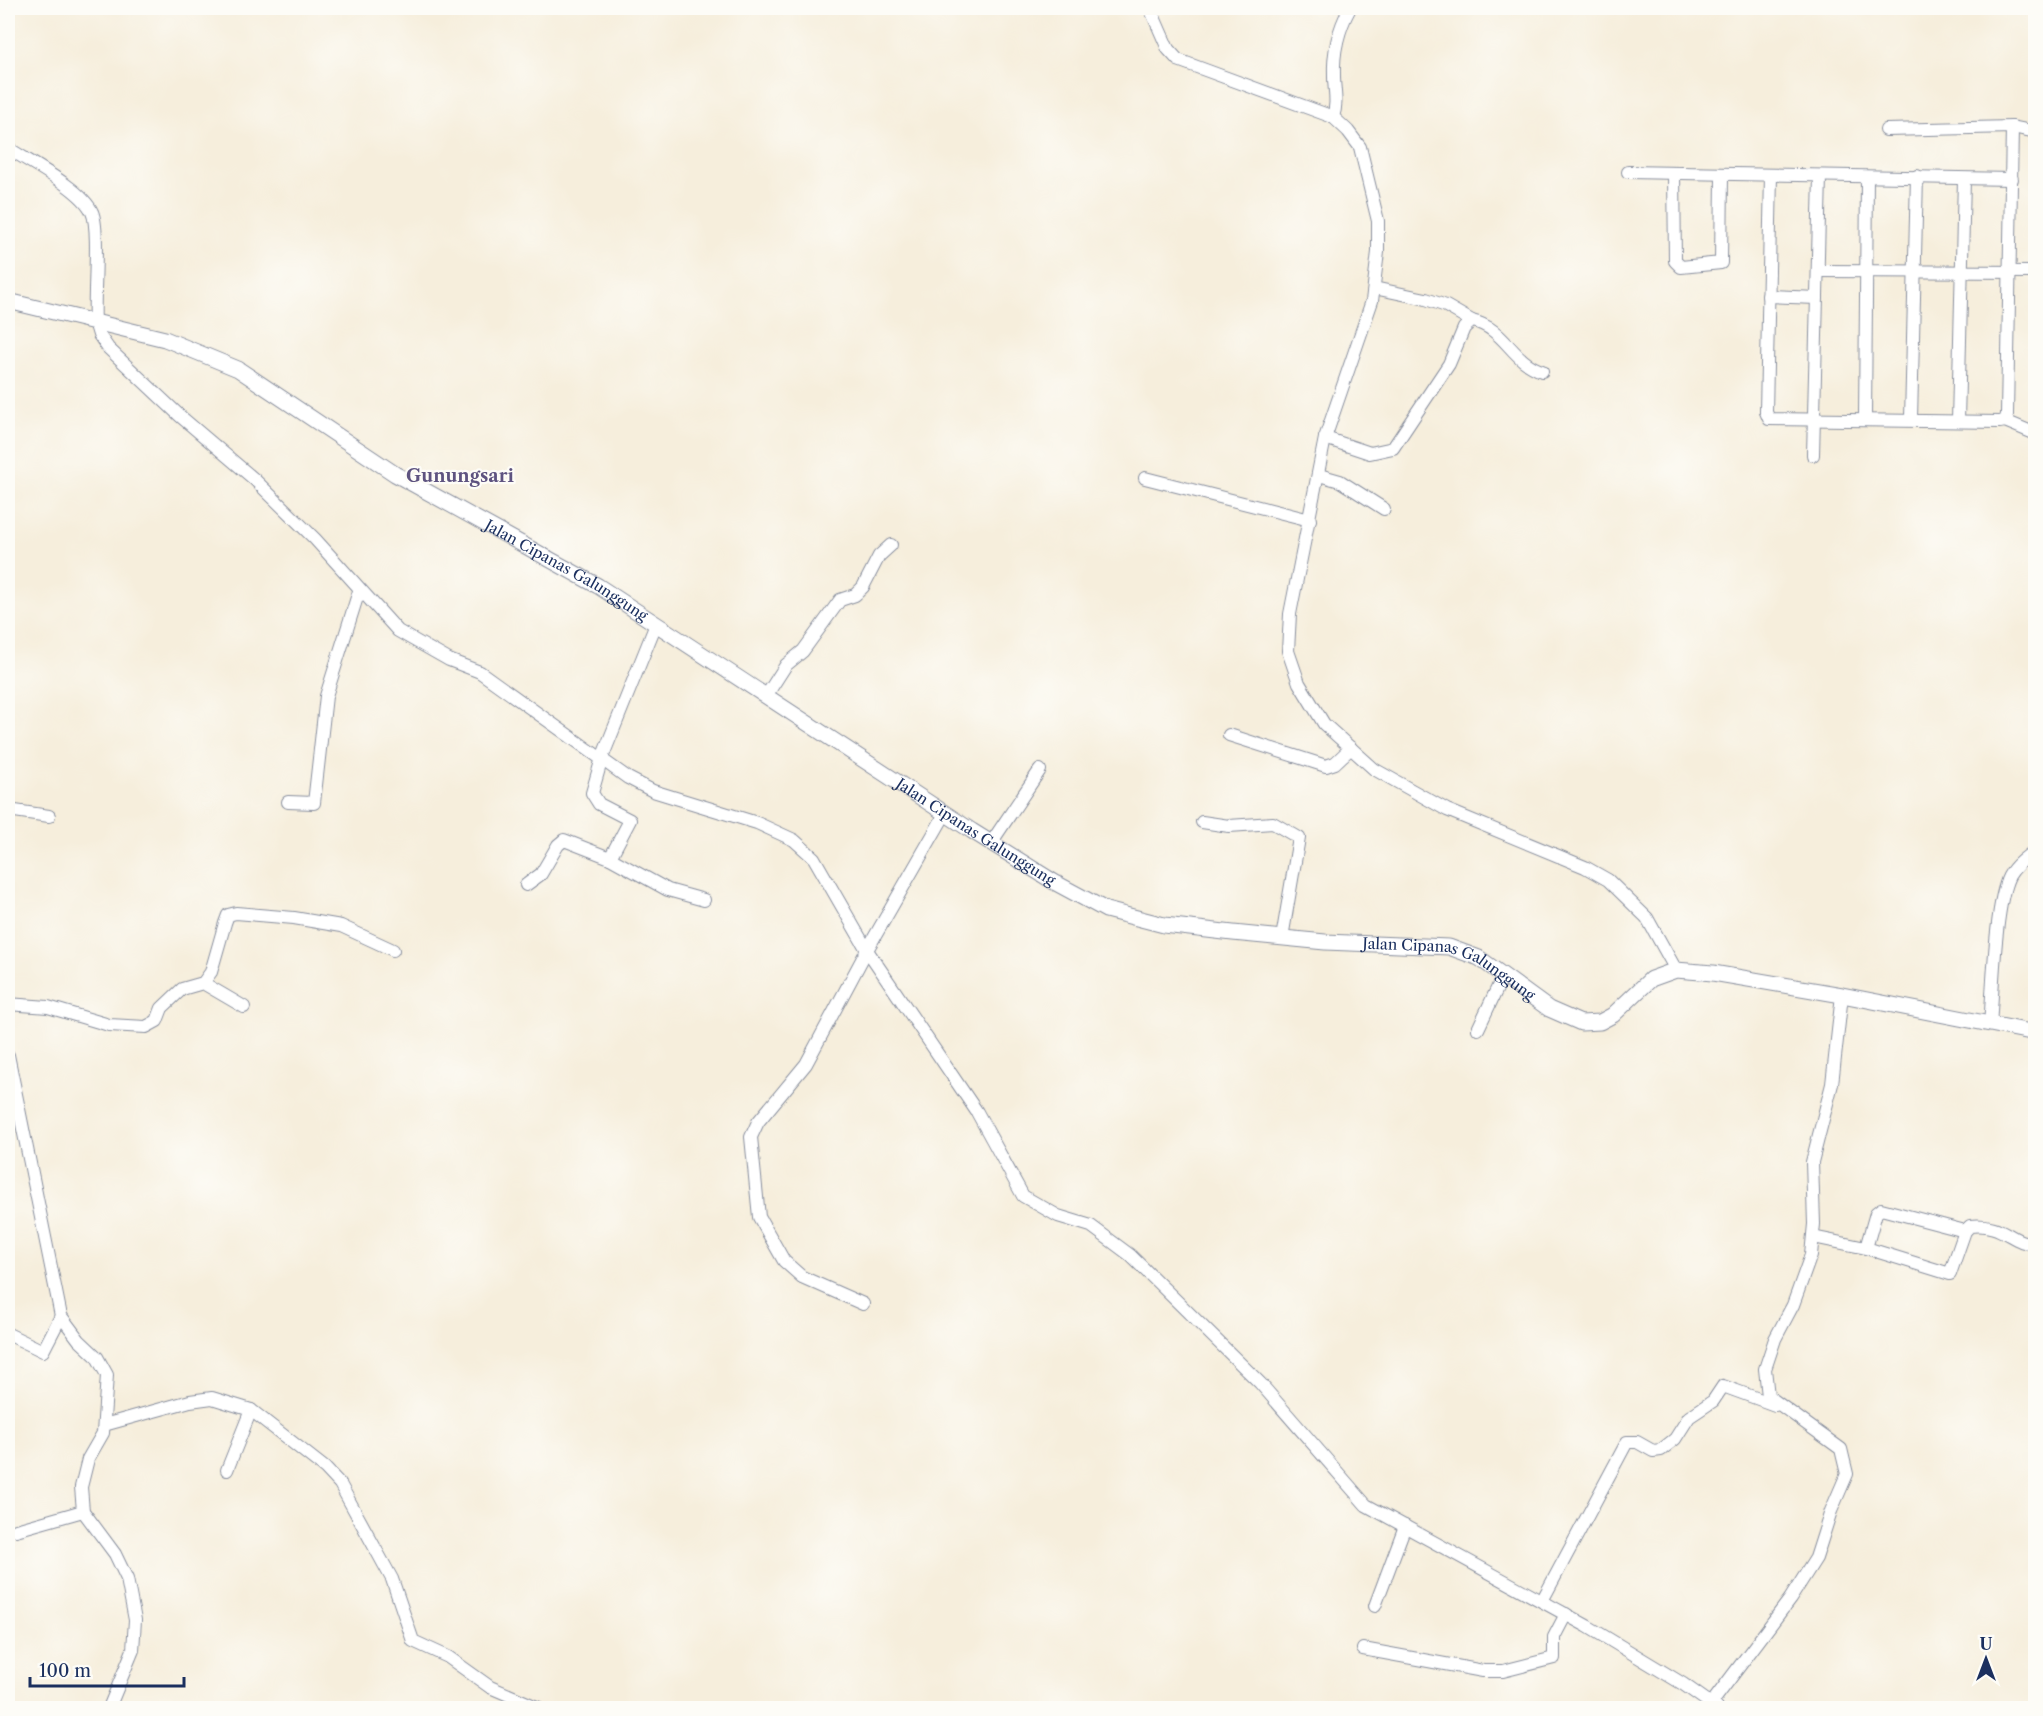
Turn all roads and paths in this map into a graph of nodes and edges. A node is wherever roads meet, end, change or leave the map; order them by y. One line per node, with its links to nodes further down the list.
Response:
1 (1150, 8): 3 (street)
2 (1350, 8): 3 (street)
3 (1333, 117): 23 (street)
4 (2012, 127): 5 (street); 6 (street); 16 (street)
5 (1886, 130)
6 (2036, 132)
7 (8, 148): 28 (street)
8 (1628, 172): 9 (street)
9 (1674, 173): 10 (street); 10 (street)
10 (1722, 174): 11 (street)
11 (1771, 175): 12 (street); 24 (street)
12 (1820, 176): 14 (street); 17 (street)
13 (1917, 176): 14 (street); 15 (street); 19 (street)
14 (1867, 177): 18 (street)
15 (1964, 179): 16 (street); 20 (street)
16 (2012, 179): 22 (street)
17 (1818, 271): 18 (street); 25 (street)
18 (1867, 271): 19 (street); 31 (street)
19 (1915, 272): 20 (street); 32 (street)
20 (1962, 272): 22 (street); 34 (street)
21 (2036, 272): 22 (street)
22 (2011, 274): 33 (street)
23 (1374, 288): 27 (street); 36 (street)
24 (1768, 296): 25 (street); 30 (street)
25 (1817, 298): 30 (street)
26 (8, 301): 28 (street, Jalan Cipanas Galunggung)
27 (1472, 321): 29 (street); 36 (street)
28 (102, 324): 43 (street); 44 (street, Jalan Cipanas Galunggung)
29 (1542, 371)
30 (1814, 419): 31 (street); 37 (street)
31 (1865, 419): 32 (street)
32 (1911, 419): 34 (street)
33 (2005, 421): 34 (street); 35 (street)
34 (1958, 422)
35 (2036, 434)
36 (1325, 438): 38 (street)
37 (1813, 454)
38 (1319, 475): 40 (street); 41 (street)
39 (1145, 478): 41 (street)
40 (1384, 509)
41 (1310, 520): 47 (street)
42 (891, 545): 45 (street)
43 (359, 591): 48 (street); 50 (street)
44 (656, 624): 45 (street, Jalan Cipanas Galunggung); 48 (street)
45 (766, 696): 52 (street, Jalan Cipanas Galunggung)
46 (1229, 735): 47 (street)
47 (1351, 748): 63 (street)
48 (602, 758): 57 (street); 62 (street)
49 (1040, 770): 55 (street)
50 (288, 802)
51 (8, 810): 53 (street)
52 (945, 814): 55 (street, Jalan Cipanas Galunggung); 62 (street)
53 (49, 816)
54 (1202, 822): 60 (street)
55 (991, 843): 60 (street, Jalan Cipanas Galunggung)
56 (2036, 850): 69 (street)
57 (610, 858): 58 (street); 59 (street)
58 (526, 885)
59 (704, 900)
60 (1283, 932): 64 (street, Jalan Cipanas Galunggung)
61 (393, 950): 65 (street)
62 (867, 950): 77 (street); 85 (street)
63 (1676, 970): 64 (street, Jalan Cipanas Galunggung); 66 (street, Jalan Cipanas Galunggung)
64 (1503, 976): 70 (street)
65 (203, 983): 67 (street); 68 (street)
66 (1842, 995): 69 (street, Jalan Cipanas Galunggung); 74 (street)
67 (8, 1004)
68 (244, 1007)
69 (1990, 1025): 71 (street, Jalan Cipanas Galunggung)
70 (1478, 1029)
71 (2036, 1033)
72 (8, 1055): 78 (street)
73 (1965, 1231): 75 (street); 76 (street); 76 (street)
74 (1813, 1237): 76 (street); 80 (street)
75 (2036, 1244)
76 (1866, 1248)
77 (863, 1304)
78 (61, 1316): 79 (street); 82 (street)
79 (8, 1334)
80 (1784, 1408): 87 (street); 91 (street)
81 (251, 1410): 82 (street); 83 (street); 93 (street)
82 (104, 1425): 84 (street)
83 (227, 1470)
84 (83, 1511): 86 (street); 92 (street)
85 (1405, 1526): 87 (street); 88 (street)
86 (16, 1530)
87 (1542, 1601): 89 (street)
88 (1375, 1606)
89 (1566, 1614): 90 (street); 91 (street)
90 (1363, 1649)
91 (1712, 1707)
92 (109, 1708)
93 (540, 1708)

